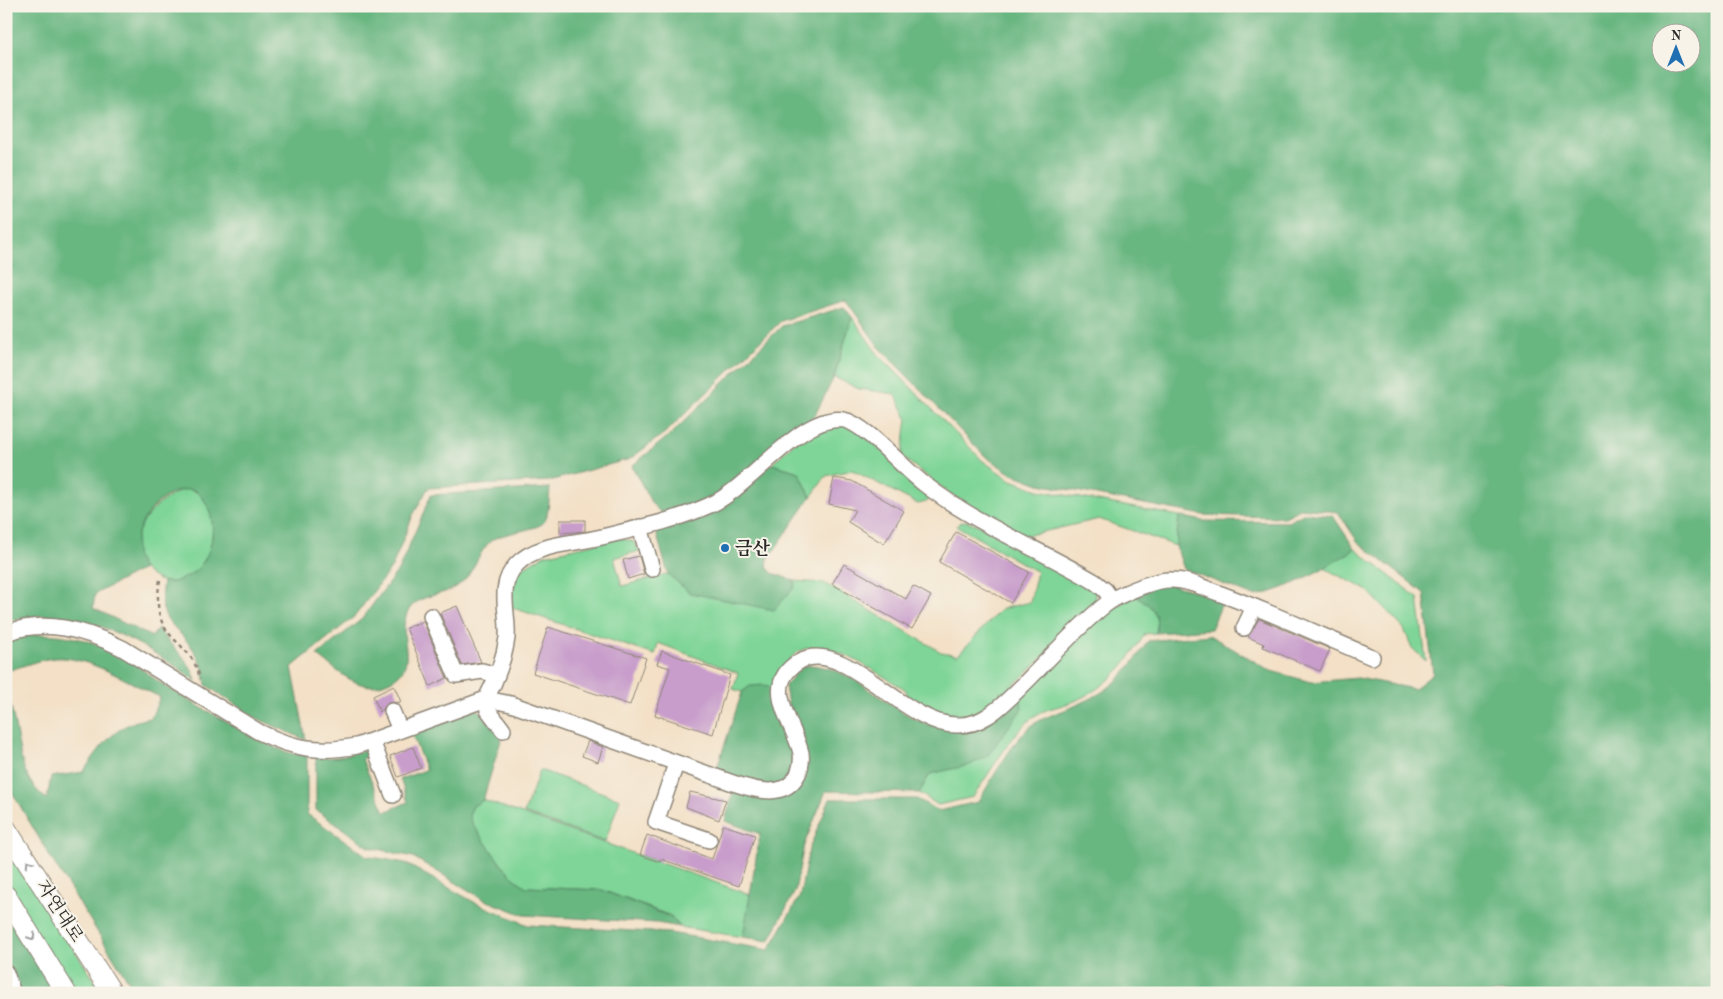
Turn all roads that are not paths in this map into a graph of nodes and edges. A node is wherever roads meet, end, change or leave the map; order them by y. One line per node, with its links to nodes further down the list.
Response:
1 (640, 527): 2 (lane); 3 (lane); 9 (lane)
2 (652, 569)
3 (1112, 600): 4 (lane); 15 (lane)
4 (1254, 606): 6 (lane); 8 (lane)
5 (431, 616): 9 (lane)
6 (1244, 628)
7 (6, 633): 14 (lane)
8 (1372, 657)
9 (497, 674): 10 (lane)
10 (486, 699): 12 (lane); 13 (lane); 15 (lane)
11 (392, 711): 12 (lane)
12 (400, 730): 14 (lane)
13 (503, 730)
14 (372, 741): 16 (lane)
15 (676, 764): 18 (lane)
16 (393, 795)
17 (6, 829): 23 (main road, 자연대로, one-way to 17)
18 (709, 840)
19 (6, 896): 22 (main road, 자연대로, one-way to 22)
20 (6, 973): 21 (lane)
21 (13, 993)
22 (66, 993)
23 (112, 993)

